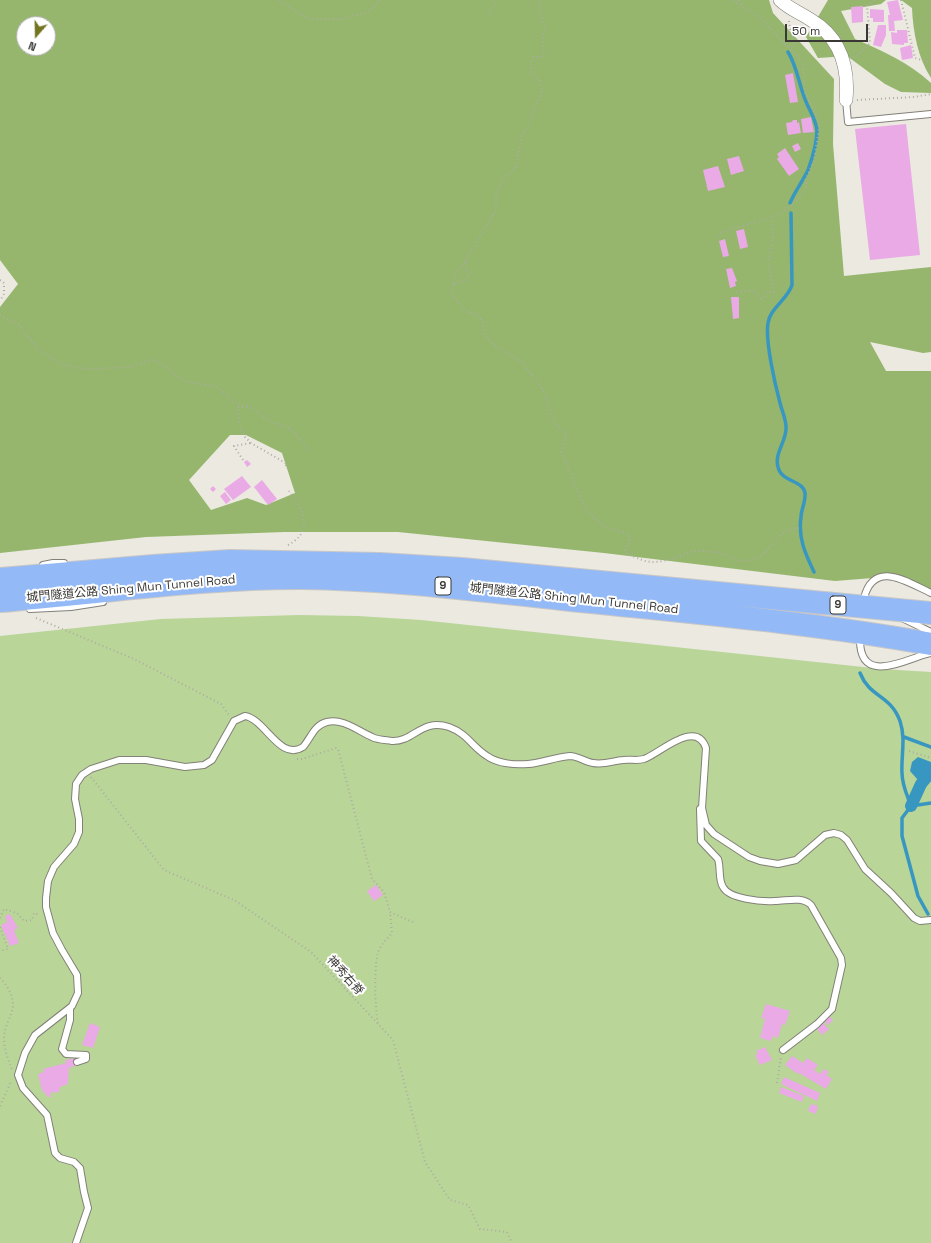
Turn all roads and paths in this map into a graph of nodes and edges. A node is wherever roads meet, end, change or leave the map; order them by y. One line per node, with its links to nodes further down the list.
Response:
1 (278, 0): 2 (path)
2 (380, 0)
3 (497, 0): 11 (path)
4 (540, 0): 21 (path)
5 (732, 0): 10 (path)
6 (738, 0): 10 (path)
7 (780, 0): 14 (street)
8 (876, 0): 14 (path)
9 (901, 0): 15 (path)
10 (744, 7): 13 (path)
11 (489, 14)
12 (789, 22): 13 (path)
13 (790, 49): 19 (path)
14 (844, 60): 17 (street)
15 (931, 63)
16 (931, 94): 17 (path)
17 (846, 100): 18 (lane)
18 (931, 114)
19 (772, 218): 20 (path); 24 (path)
20 (718, 236)
21 (465, 261): 23 (path); 23 (path)
22 (0, 280): 25 (path)
23 (453, 284): 33 (path)
24 (736, 292)
25 (0, 300)
26 (0, 315): 27 (path)
27 (249, 407): 28 (path); 29 (path)
28 (251, 443): 30 (path); 31 (path)
29 (310, 451)
30 (243, 460)
31 (284, 468)
32 (289, 491): 34 (path)
33 (800, 528)
34 (286, 546)
35 (68, 564): 37 (lane)
36 (83, 564): 38 (lane)
37 (39, 567)
38 (107, 569): 39 (highway, 城門隧道公路 Shing Mun Tunnel Road / 9); 42 (highway, 城門隧道公路 Shing Mun Tunnel Road / 9)
39 (12, 576)
40 (931, 593): 42 (lane)
41 (6, 600): 44 (highway, 城門隧道公路 Shing Mun Tunnel Road / 9)
42 (872, 604): 44 (highway, 城門隧道公路 Shing Mun Tunnel Road / 9)
43 (32, 616): 48 (path)
44 (929, 628): 45 (lane)
45 (931, 632)
46 (860, 640): 47 (lane)
47 (931, 653)
48 (234, 721): 49 (lane); 52 (lane)
49 (292, 750): 53 (lane); 54 (path)
50 (910, 751): 51 (path)
51 (931, 758)
52 (87, 772): 62 (lane); 63 (path, 神秀右脊)
53 (702, 802): 57 (lane); 64 (lane)
54 (390, 912): 58 (path); 63 (path)
55 (45, 916): 56 (path)
56 (0, 918)
57 (931, 920)
58 (415, 924)
59 (0, 927): 60 (path)
60 (0, 950)
61 (0, 978): 66 (path)
62 (70, 1008): 65 (lane); 68 (lane)
63 (378, 1025): 69 (path, 神秀右脊)
64 (783, 1050): 67 (path)
65 (77, 1062)
66 (16, 1071)
67 (777, 1083)
68 (76, 1243)
69 (512, 1243)

